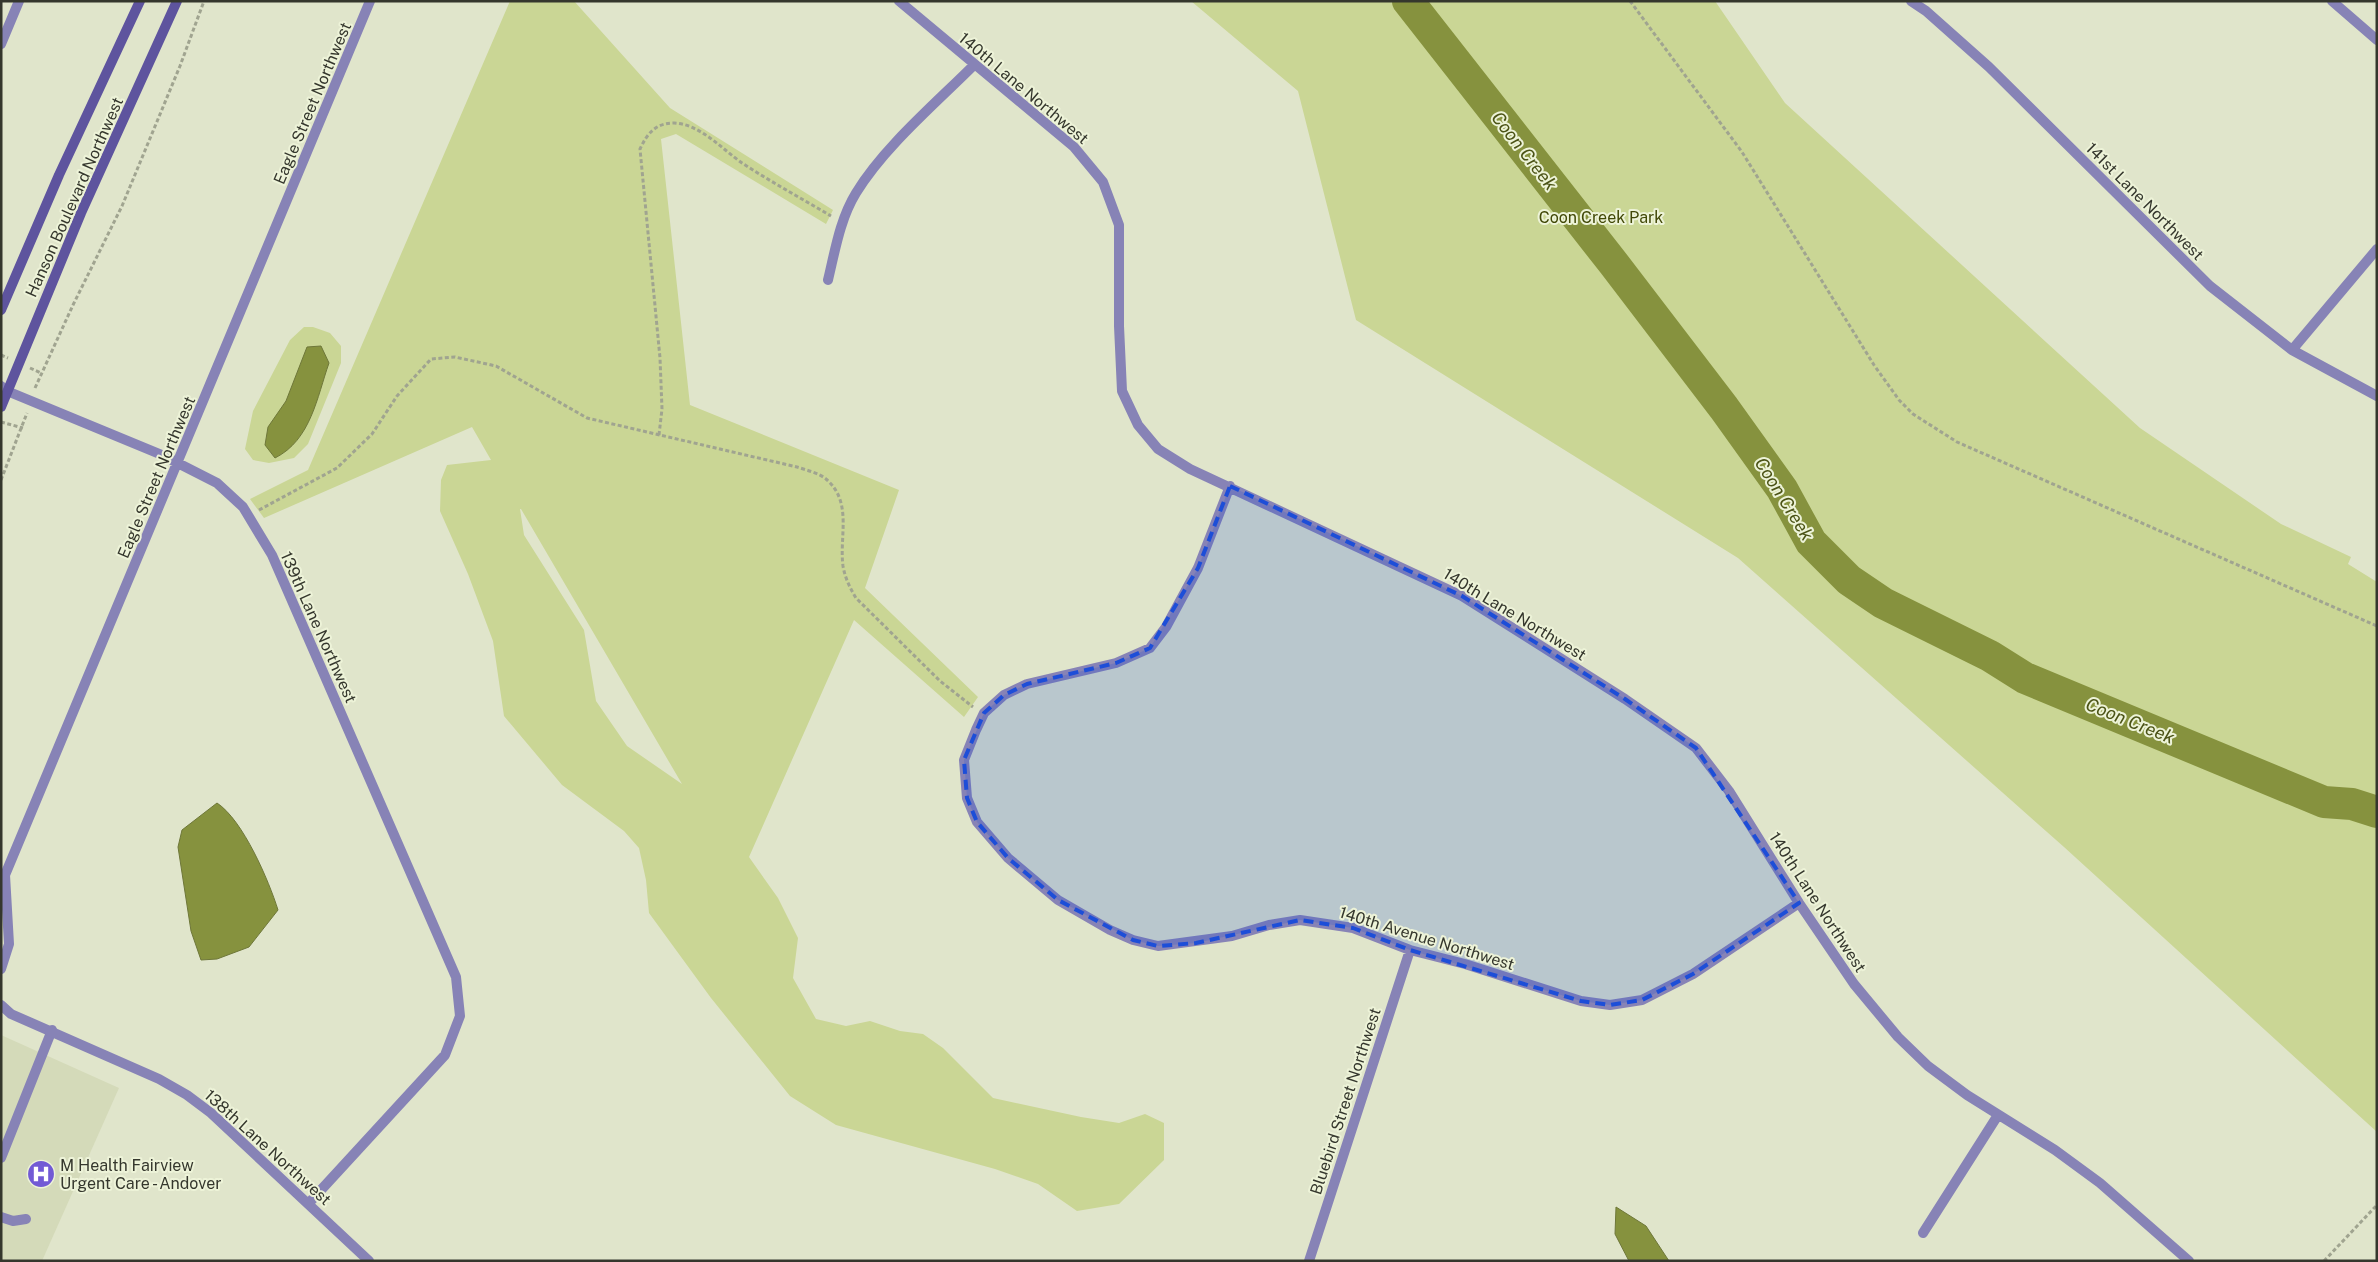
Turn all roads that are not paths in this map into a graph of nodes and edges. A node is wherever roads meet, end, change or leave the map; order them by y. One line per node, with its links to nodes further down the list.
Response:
1 (19, 1): 9 (street)
2 (140, 1): 13 (main road, Hanson Boulevard Northwest)
3 (177, 1): 15 (main road, Hanson Boulevard Northwest)
4 (370, 1): 18 (street, Eagle Street Northwest)
5 (899, 1): 10 (street, 140th Lane Northwest)
6 (1911, 1): 14 (street, 141st Lane Northwest)
7 (2332, 1): 8 (street)
8 (2377, 40)
9 (1, 44)
10 (974, 65): 12 (street); 19 (street, 140th Lane Northwest)
11 (2377, 249): 14 (street)
12 (828, 280)
13 (1, 310)
14 (2292, 350): 16 (street, 141st Lane Northwest)
15 (3, 390): 17 (main road, Hanson Boulevard Northwest); 18 (street, 139th Lane Northwest)
16 (2377, 396)
17 (1, 407)
18 (178, 464): 22 (street, Eagle Street Northwest); 27 (street, 139th Lane Northwest)
19 (1230, 486): 20 (street, 140th Lane Northwest); 21 (street, 140th Avenue Northwest)
20 (1799, 903): 21 (street, 140th Avenue Northwest); 25 (street, 140th Lane Northwest)
21 (1410, 950): 32 (street, Bluebird Street Northwest)
22 (1, 969)
23 (1, 1005): 24 (street, 138th Lane Northwest)
24 (52, 1030): 26 (street); 27 (street, 138th Lane Northwest)
25 (1998, 1114): 30 (street); 33 (street, 140th Lane Northwest)
26 (1, 1158)
27 (309, 1203): 31 (street, 138th Lane Northwest)
28 (1, 1217): 29 (street)
29 (26, 1219)
30 (1923, 1233)
31 (369, 1261)
32 (1309, 1261)
33 (2189, 1261)

